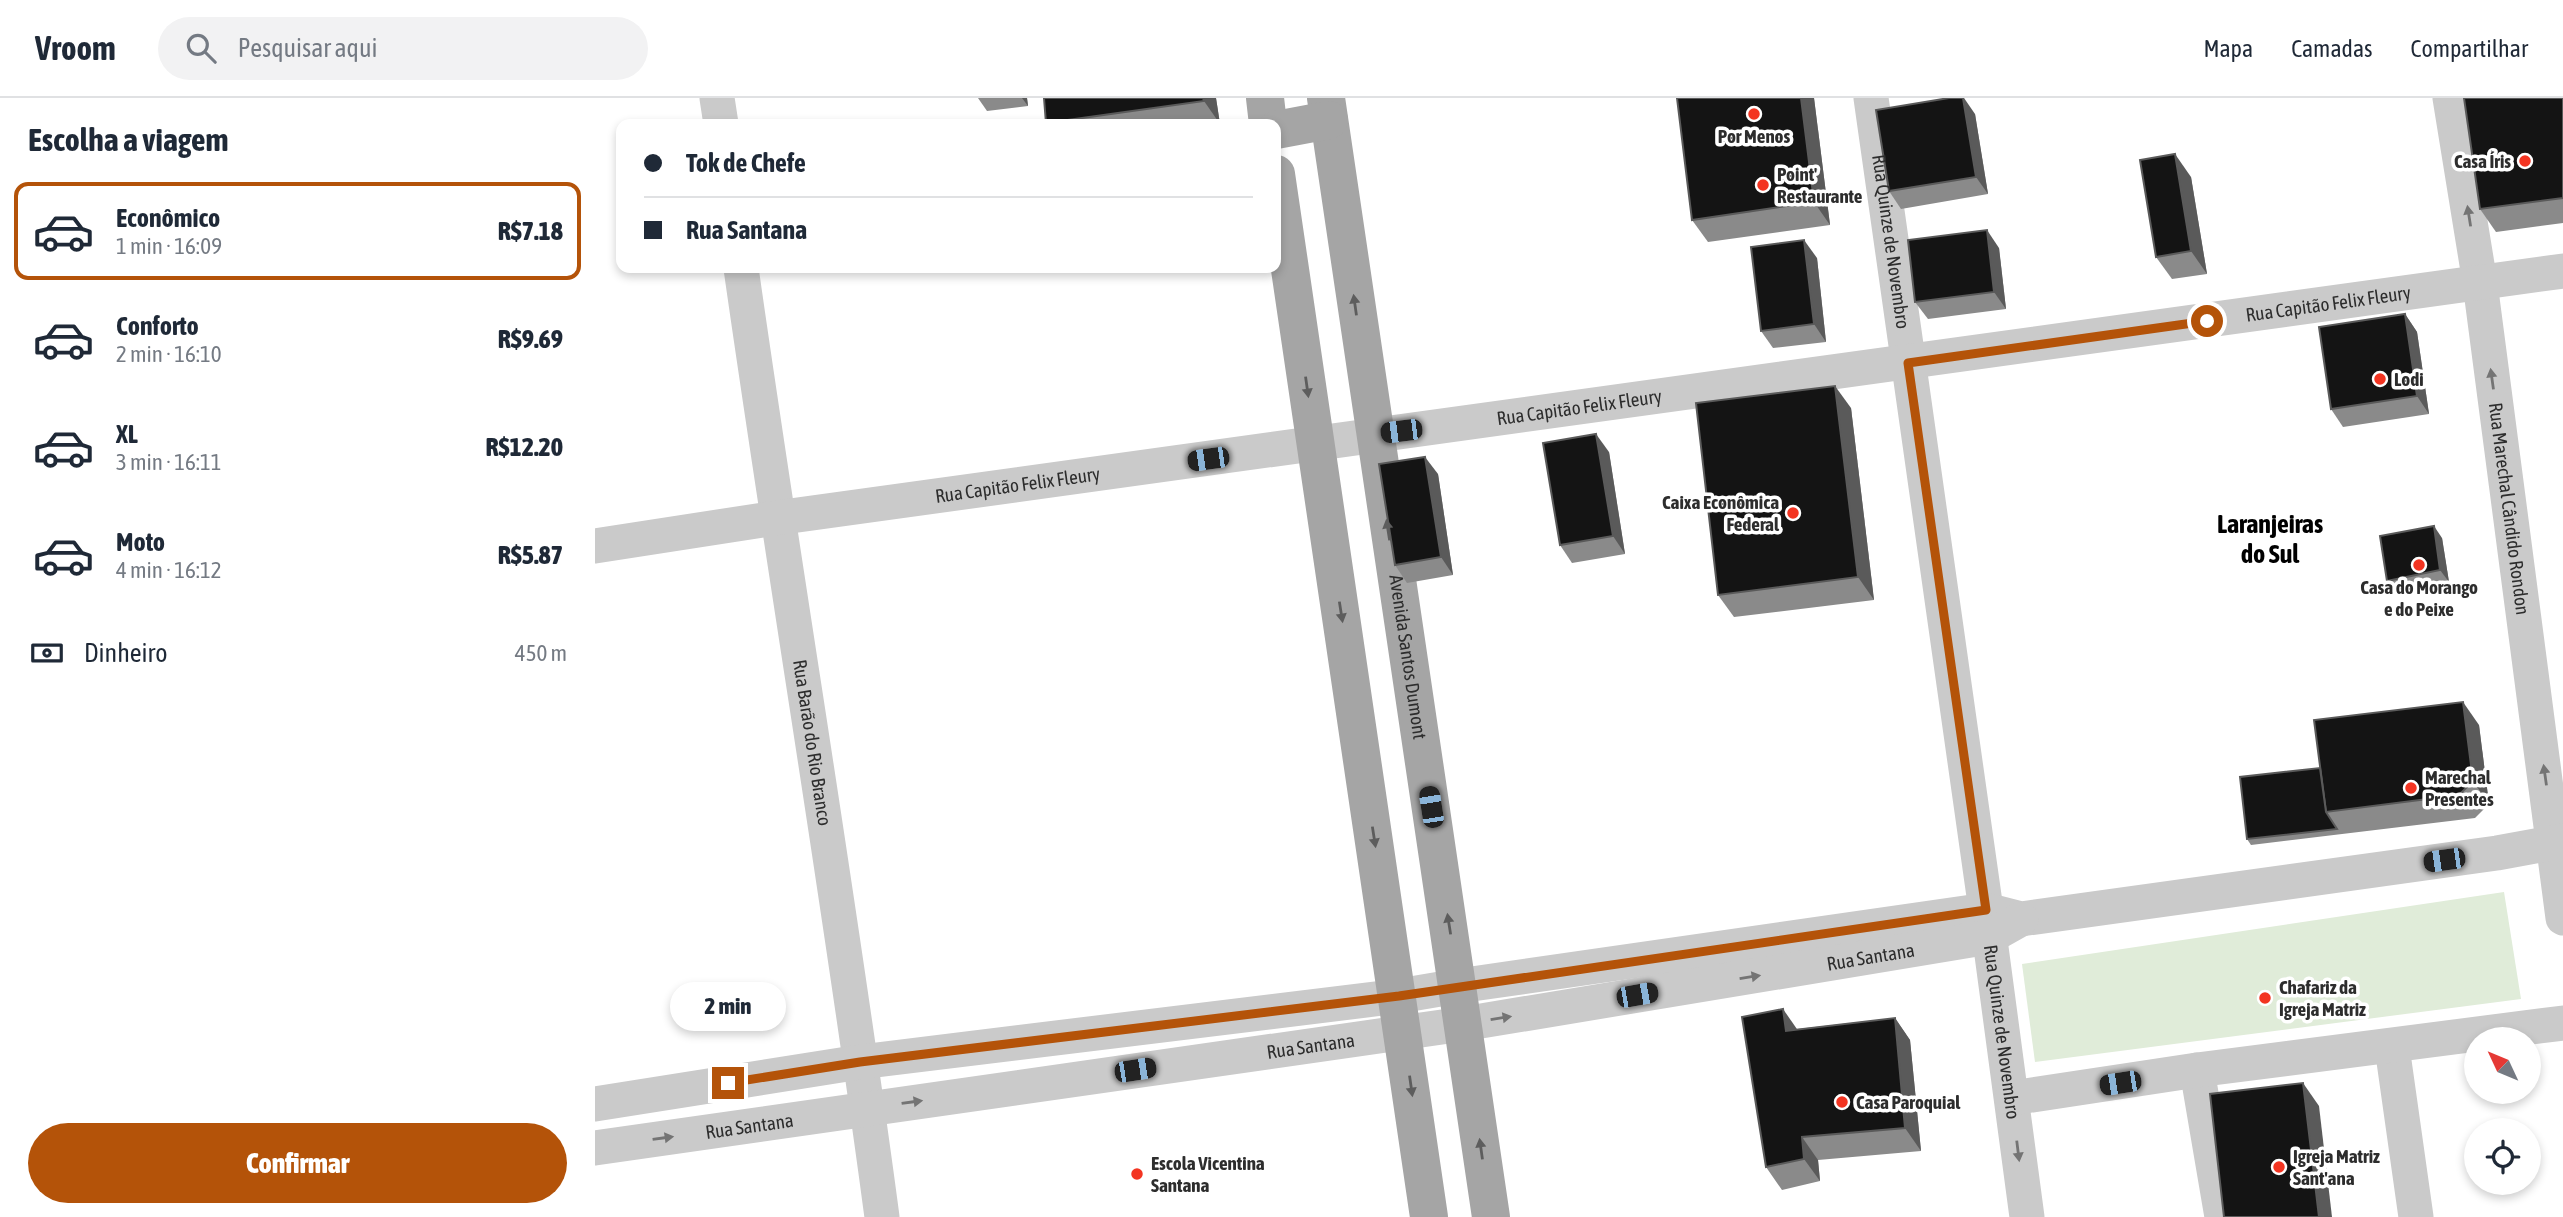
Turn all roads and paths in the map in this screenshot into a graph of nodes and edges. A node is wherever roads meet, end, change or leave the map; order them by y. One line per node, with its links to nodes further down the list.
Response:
1 (717, 98): 6 (street)
2 (1265, 98): 7 (main road)
3 (1871, 98): 13 (street, Rua Quinze de Novembro)
4 (2450, 98): 12 (street, Rua Marechal Cândido Rondon, one-way to 4)
5 (1328, 109): 8 (main road); 14 (main road, Avenida Santos Dumont, one-way to 5)
6 (720, 119)
7 (1267, 119)
8 (1281, 128)
9 (1281, 209): 15 (main road, one-way to 15)
10 (2563, 271): 12 (street, Rua Capitão Felix Fleury)
11 (742, 273): 16 (street, Rua Barão do Rio Branco)
12 (2480, 284): 13 (street, Rua Capitão Felix Fleury); 20 (street, Rua Marechal Cândido Rondon, one-way to 12)
13 (1908, 363): 14 (street, Rua Capitão Felix Fleury); 22 (street, Rua Quinze de Novembro)
14 (1374, 434): 15 (street, Rua Capitão Felix Fleury); 18 (main road, Avenida Santos Dumont, one-way to 14)
15 (1315, 444): 16 (street, Rua Capitão Felix Fleury); 19 (main road, one-way to 19)
16 (776, 518): 17 (street, Rua Capitão Felix Fleury); 32 (street, Rua Barão do Rio Branco)
17 (595, 546)
18 (1423, 756): 19 (main road); 24 (main road, Avenida Santos Dumont, one-way to 18)
19 (1364, 769): 25 (main road, one-way to 25)
20 (2558, 842): 21 (street, Rua Marechal Cândido Rondon); 22 (street, Rua Santana)
21 (2563, 918)
22 (1988, 924): 23 (street, Rua Santana); 35 (street, Rua Quinze de Novembro)
23 (1709, 967): 24 (street, Rua Santana); 28 (street, Rua Santana, one-way to 23)
24 (1458, 986): 25 (street, Rua Santana); 28 (main road, Avenida Santos Dumont)
25 (1401, 1014): 26 (street, Rua Santana); 28 (street, Rua Santana); 31 (street, Rua Santana); 40 (main road, one-way to 40)
26 (1216, 1018): 29 (street, Rua Santana); 31 (street)
27 (2563, 1023): 30 (street)
28 (1463, 1024): 41 (main road, Avenida Santos Dumont, one-way to 28)
29 (1130, 1028): 32 (street, Rua Santana); 33 (street)
30 (2392, 1047): 34 (street); 44 (street)
31 (1220, 1057): 33 (street, Rua Santana)
32 (860, 1062): 36 (street, Rua Santana); 37 (street, Rua Barão do Rio Branco)
33 (1135, 1070): 37 (street, Rua Santana, one-way to 33)
34 (2197, 1070): 35 (street); 43 (street)
35 (2011, 1098): 42 (street, Rua Quinze de Novembro, one-way to 42)
36 (595, 1104)
37 (868, 1108): 38 (street, Rua Santana, one-way to 37); 39 (street, Rua Barão do Rio Branco)
38 (595, 1148)
39 (882, 1217)
40 (1429, 1217)
41 (1490, 1217)
42 (2027, 1217)
43 (2222, 1217)
44 (2416, 1217)

